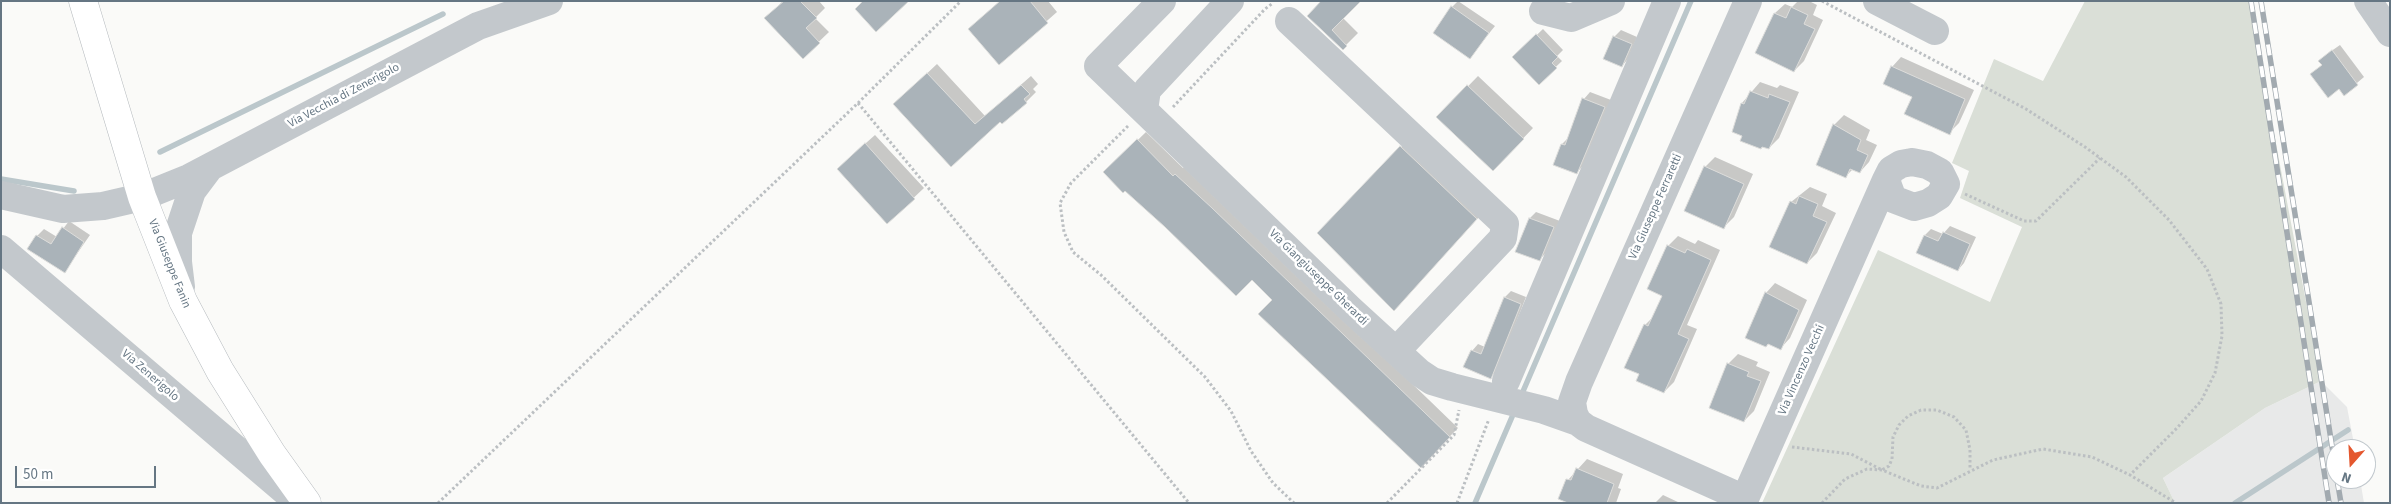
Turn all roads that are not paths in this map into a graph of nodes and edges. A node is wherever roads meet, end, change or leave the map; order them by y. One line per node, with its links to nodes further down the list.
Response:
1 (83, 1): 18 (main road, Via Giuseppe Fanin)
2 (549, 1): 15 (street, Via Vecchia di Zenerigolo)
3 (1162, 1): 14 (street, Via Giangiuseppe Gherardi)
4 (1230, 1): 14 (street)
5 (1611, 1): 11 (street)
6 (1667, 1): 24 (street)
7 (1748, 1): 25 (street, Via Giuseppe Ferraretti)
8 (1877, 1): 12 (street)
9 (2368, 1): 13 (street)
10 (1282, 11): 23 (street)
11 (1543, 11)
12 (1935, 31)
13 (2390, 33)
14 (1151, 117): 23 (street, Via Giangiuseppe Gherardi)
15 (210, 167): 18 (street, Via Vecchia di Zenerigolo); 22 (street)
16 (1886, 180): 19 (street); 19 (street); 20 (street, Via Vincenzo Vecchi)
17 (1, 195): 18 (street, Via Vecchia di Zenerigolo)
18 (142, 197): 22 (main road, Via Giuseppe Fanin)
19 (1914, 207): 20 (street, Via Vincenzo Vecchi)
20 (1861, 237): 26 (street, Via Vincenzo Vecchi)
21 (1, 250): 27 (street, Via Zenerigolo)
22 (183, 301): 28 (main road, Via Giuseppe Fanin)
23 (1396, 351): 24 (street, Via Giangiuseppe Gherardi)
24 (1502, 390): 25 (street, Via Giangiuseppe Gherardi)
25 (1576, 418): 26 (street, Via Giangiuseppe Gherardi)
26 (1744, 501)
27 (299, 503)
28 (307, 503)

